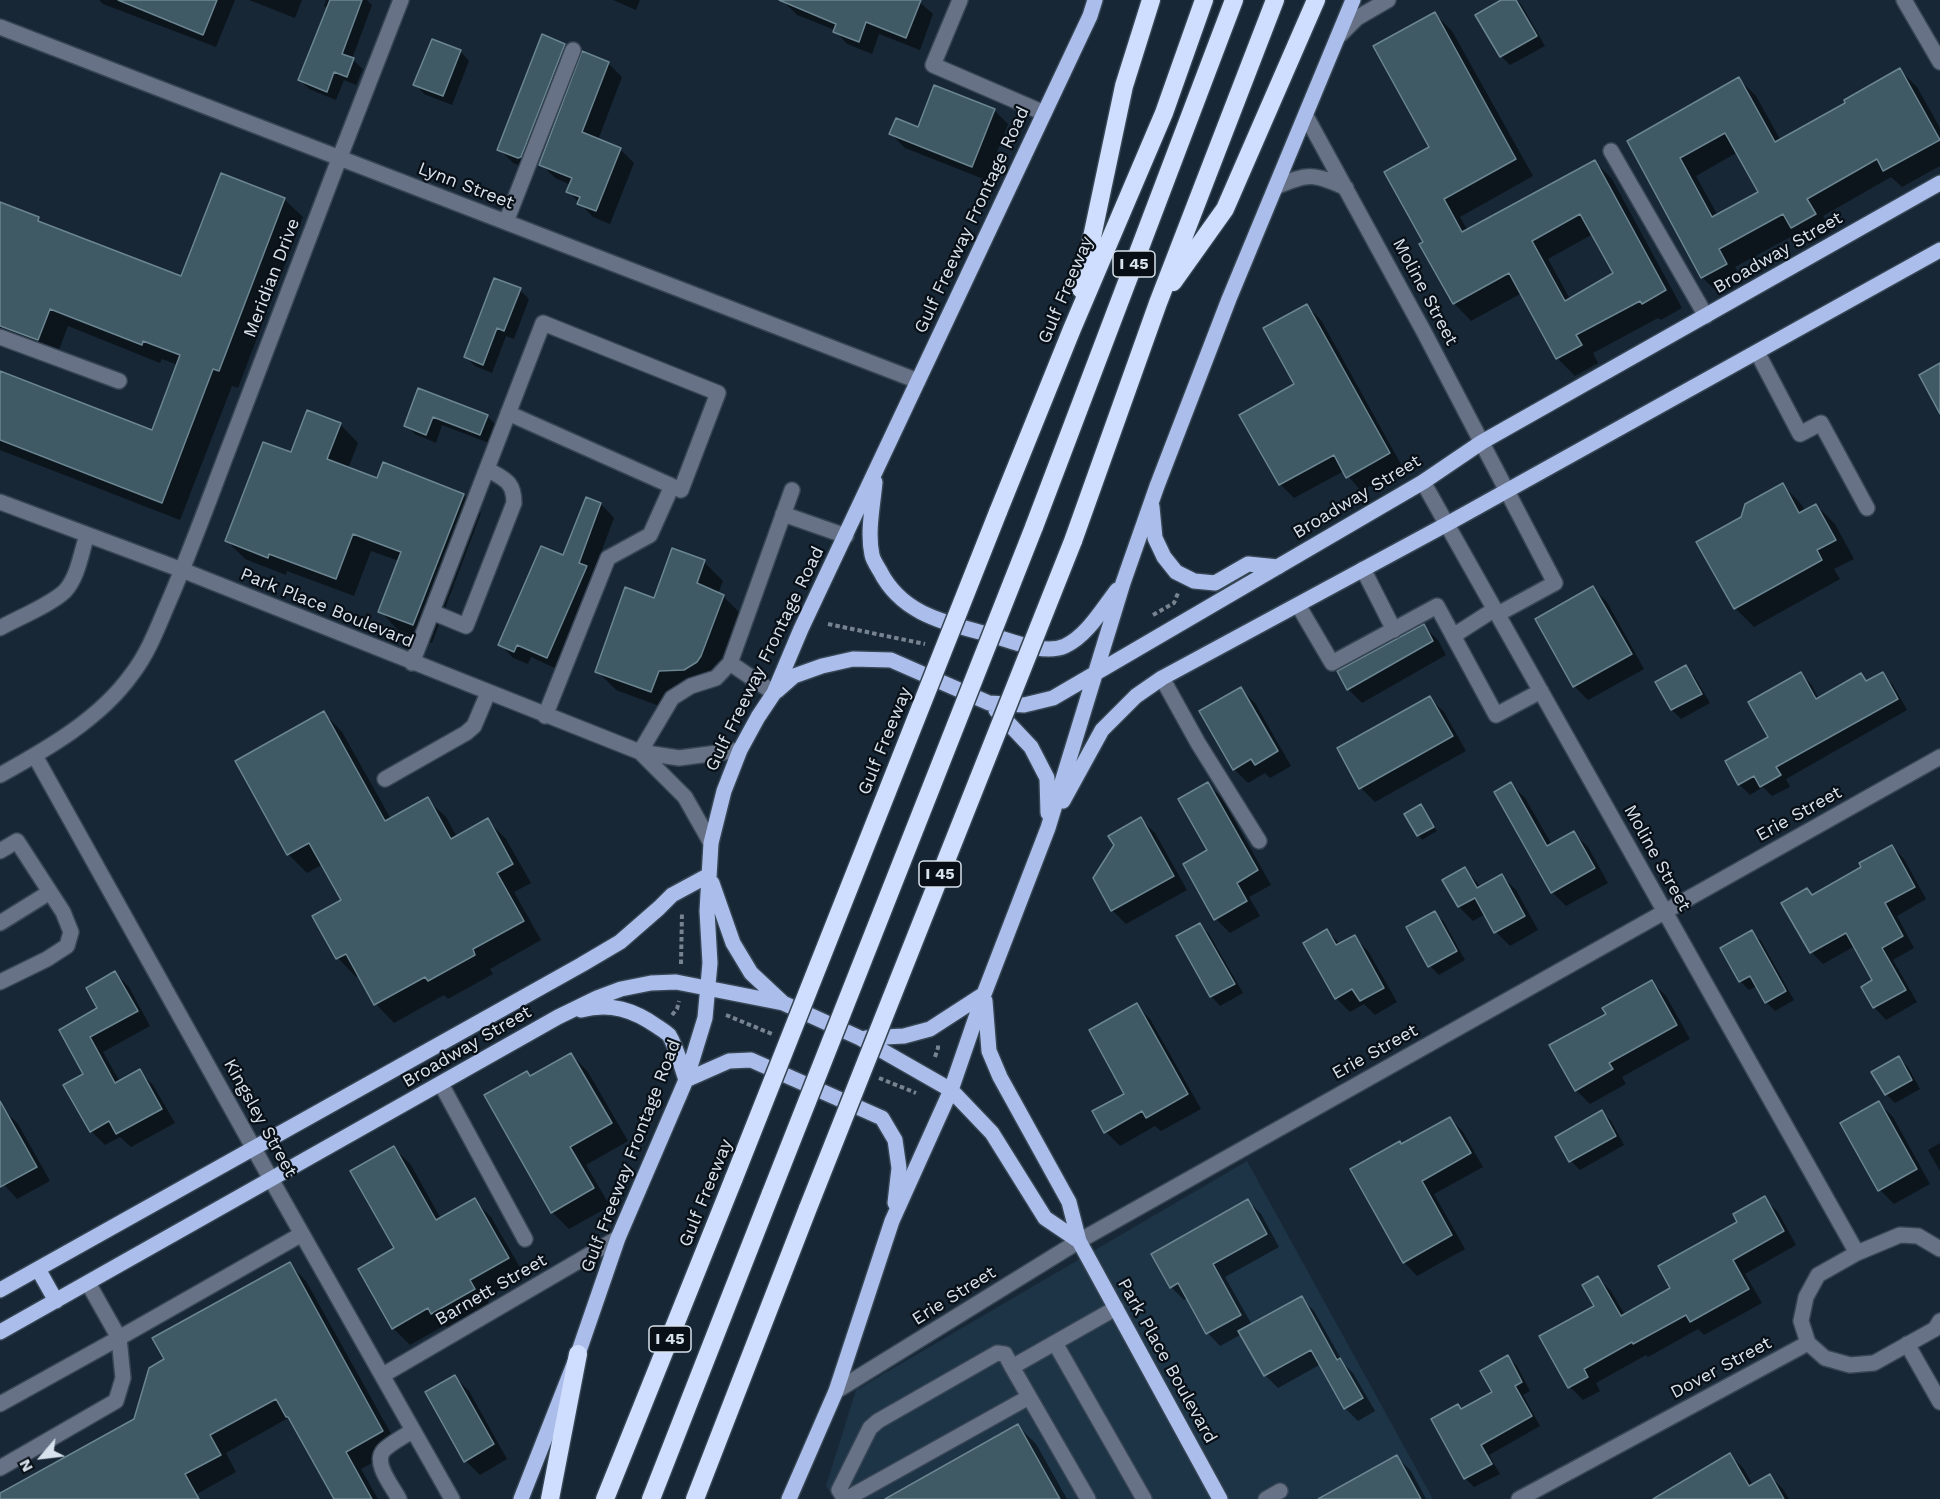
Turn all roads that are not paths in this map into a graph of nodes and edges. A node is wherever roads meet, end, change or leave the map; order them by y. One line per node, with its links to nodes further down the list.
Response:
1 (401, 0): 19 (street, Meridian Drive)
2 (960, 0): 16 (street)
3 (1095, 0): 16 (main road, Gulf Freeway Frontage Road)
4 (1151, 0): 27 (highway)
5 (1204, 0): 27 (highway, Gulf Freeway / I 45)
6 (1234, 0): 124 (highway, I 45, bridge)
7 (1275, 0): 25 (highway, I 45)
8 (1316, 0): 25 (highway)
9 (1353, 0): 13 (main road)
10 (1388, 0): 13 (street)
11 (1904, 0): 15 (street)
12 (0, 27): 19 (street, Lynn Street)
13 (1340, 35): 17 (main road)
14 (573, 50): 23 (street)
15 (1940, 62)
16 (1044, 113): 31 (main road, Gulf Freeway Frontage Road)
17 (1306, 116): 21 (main road); 22 (street, Moline Street)
18 (1611, 151): 26 (street)
19 (339, 158): 23 (street, Lynn Street); 49 (street, Meridian Drive)
20 (1940, 183): 26 (main road, Broadway Street)
21 (1276, 186): 22 (street); 40 (main road)
22 (1346, 188): 33 (street, Moline Street)
23 (506, 222): 31 (street, Lynn Street)
24 (1940, 250): 29 (main road)
25 (1158, 303): 125 (highway, I 45, bridge)
26 (1706, 316): 33 (main road, Broadway Street)
27 (1072, 329): 123 (highway, Gulf Freeway / I 45, bridge)
28 (0, 337): 30 (street)
29 (1757, 352): 38 (main road); 42 (street)
30 (118, 381)
31 (918, 381): 35 (main road, Gulf Freeway Frontage Road)
32 (508, 413): 34 (street); 37 (street); 37 (street)
33 (1482, 442): 36 (main road, Broadway Street); 38 (street, Moline Street)
34 (487, 469): 52 (street); 52 (street)
35 (876, 470): 46 (main road, Gulf Freeway Frontage Road); 50 (main road)
36 (1423, 482): 44 (street, Moline Street); 47 (main road, Broadway Street)
37 (672, 486): 65 (street)
38 (1506, 489): 44 (main road); 53 (street, Moline Street)
39 (792, 490): 43 (street)
40 (1152, 501): 47 (main road); 50 (main road)
41 (0, 502): 45 (street, Park Place Boulevard)
42 (1867, 508)
43 (783, 514): 46 (street); 58 (street)
44 (1447, 524): 48 (main road); 53 (street, Moline Street)
45 (87, 535): 49 (street, Park Place Boulevard); 54 (street)
46 (846, 536): 63 (main road, Gulf Freeway Frontage Road)
47 (1278, 567): 59 (main road, Broadway Street)
48 (1364, 569): 51 (main road); 55 (street)
49 (182, 570): 57 (street, Park Place Boulevard); 68 (street, Meridian Drive)
50 (1123, 583): 59 (main road)
51 (1298, 604): 55 (street); 60 (main road)
52 (432, 612): 57 (street)
53 (1497, 612): 56 (street); 61 (street, Moline Street)
54 (0, 628)
55 (1394, 630): 56 (street)
56 (1453, 636): 61 (street)
57 (412, 663): 62 (street, Park Place Boulevard)
58 (730, 663): 63 (street); 67 (street)
59 (1094, 675): 64 (main road, Broadway Street); 72 (main road)
60 (1162, 678): 72 (main road); 73 (street)
61 (1541, 691): 78 (street, Moline Street)
62 (488, 693): 65 (street, Park Place Boulevard); 71 (street)
63 (774, 693): 64 (main road, Broadway Street); 66 (main road, Gulf Freeway Frontage Road)
64 (989, 703): 72 (main road)
65 (545, 716): 67 (street, Park Place Boulevard)
66 (740, 750): 67 (street, Park Place Boulevard); 74 (main road, Gulf Freeway Frontage Road)
67 (640, 752): 74 (street, Park Place Boulevard)
68 (35, 756): 70 (street, Meridian Drive); 89 (street, Kingsley Street)
69 (1940, 757): 78 (street, Erie Street)
70 (0, 776)
71 (385, 778)
72 (1048, 828): 82 (main road)
73 (1259, 841)
74 (711, 843): 76 (main road, Gulf Freeway Frontage Road)
75 (0, 851): 77 (street)
76 (709, 875): 81 (main road, Gulf Freeway Frontage Road); 83 (main road); 89 (main road, Broadway Street)
77 (50, 892): 79 (street); 80 (street)
78 (1665, 912): 95 (street, Erie Street); 97 (street, Moline Street)
79 (0, 923)
80 (0, 982)
81 (708, 988): 83 (main road, Broadway Street); 84 (main road, Broadway Street); 86 (main road, Gulf Freeway Frontage Road)
82 (984, 994): 85 (main road, Broadway Street); 88 (main road); 95 (main road, Park Place Boulevard)
83 (783, 1003): 85 (main road, Broadway Street)
84 (558, 1017): 86 (main road); 87 (main road, Broadway Street)
85 (860, 1038): 88 (main road, Park Place Boulevard)
86 (686, 1080): 91 (main road); 94 (main road, Gulf Freeway Frontage Road)
87 (441, 1084): 90 (main road, Broadway Street); 93 (street)
88 (951, 1089): 91 (main road); 95 (main road, Park Place Boulevard)
89 (254, 1149): 90 (street, Kingsley Street); 98 (main road, Broadway Street)
90 (272, 1180): 92 (street, Kingsley Street); 99 (main road, Broadway Street)
91 (892, 1221): 112 (main road)
92 (302, 1234): 105 (street); 111 (street, Kingsley Street)
93 (525, 1239)
94 (618, 1239): 109 (main road, Gulf Freeway Frontage Road); 111 (street, Barnett Street)
95 (1079, 1241): 102 (main road, Park Place Boulevard); 112 (street, Erie Street)
96 (1940, 1249): 97 (street)
97 (1857, 1253): 107 (street)
98 (38, 1269): 100 (main road, Broadway Street); 101 (main road)
99 (88, 1283): 101 (main road, Broadway Street); 105 (street)
100 (0, 1290)
101 (56, 1301): 104 (main road, Broadway Street)
102 (1116, 1308): 106 (street); 130 (main road, Park Place Boulevard)
103 (1940, 1321): 108 (street)
104 (0, 1332)
105 (119, 1338): 115 (street); 117 (street)
106 (1055, 1343): 110 (street); 129 (street)
107 (1808, 1344): 108 (street); 132 (street, Dover Street)
108 (1907, 1344): 114 (street)
109 (578, 1354): 121 (main road, Gulf Freeway Frontage Road); 122 (highway)
110 (1012, 1367): 113 (street); 127 (street)
111 (383, 1375): 116 (street, Kingsley Street)
112 (836, 1391): 126 (main road)
113 (1029, 1397): 127 (street); 128 (street)
114 (1940, 1402)
115 (0, 1404)
116 (412, 1431): 119 (street); 120 (street, Kingsley Street)
117 (0, 1468)
118 (1280, 1491): 131 (street)
119 (399, 1499)
120 (452, 1499)
121 (521, 1499)
122 (550, 1499)
123 (605, 1499)
124 (651, 1499)
125 (695, 1499)
126 (789, 1499)
127 (845, 1499)
128 (1088, 1499)
129 (1144, 1499)
130 (1220, 1499)
131 (1266, 1499)
132 (1519, 1499)

